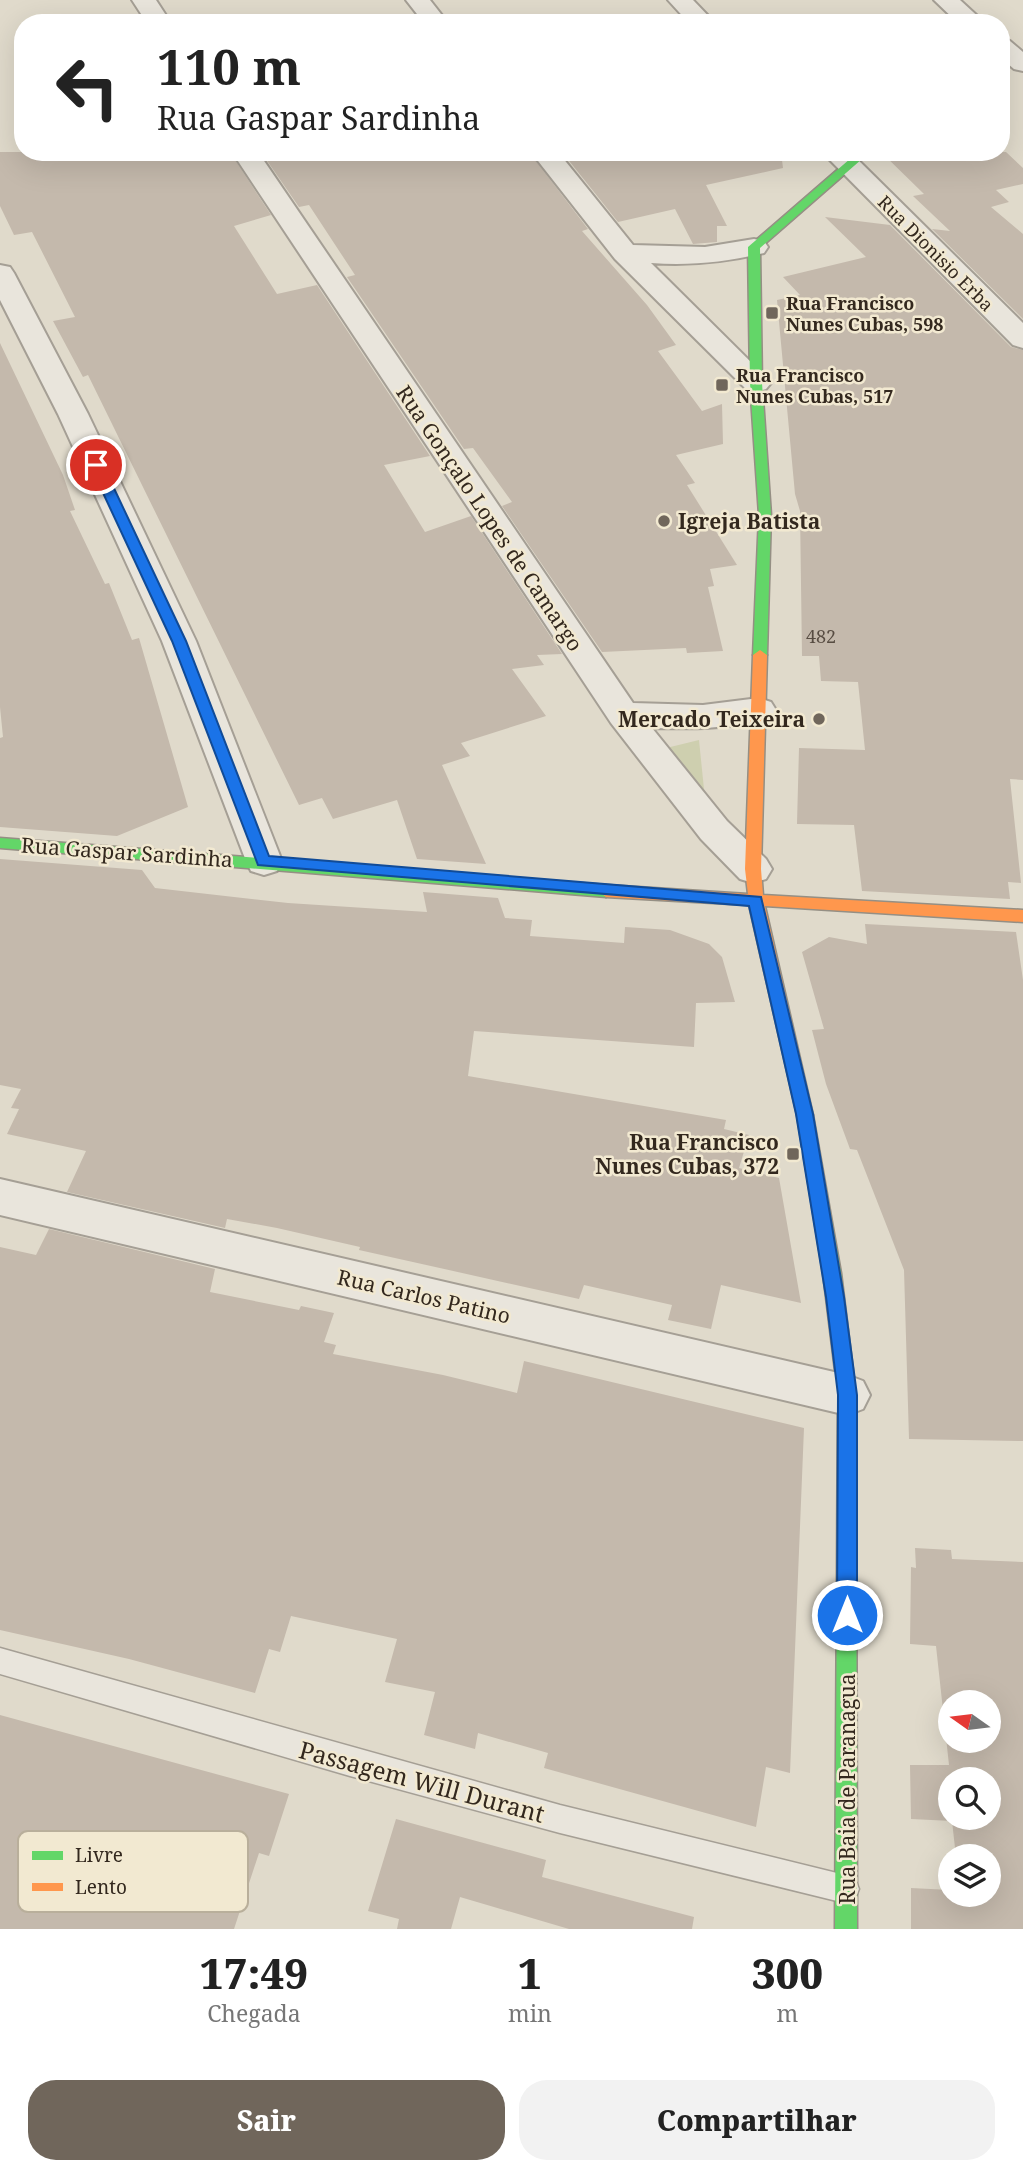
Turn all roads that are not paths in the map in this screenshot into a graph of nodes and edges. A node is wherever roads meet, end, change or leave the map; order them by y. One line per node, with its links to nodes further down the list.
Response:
1 (418, 0): 4 (street)
2 (680, 0): 5 (street)
3 (946, 0): 6 (street)
4 (429, 14)
5 (694, 14)
6 (962, 14)
7 (251, 161): 17 (street, Rua Gonçalo Lopes de Camargo)
8 (551, 161): 12 (street)
9 (846, 161): 11 (street)
10 (854, 161): 14 (street, Rua Dionisio Erba)
11 (754, 247): 12 (street); 15 (street, Rua Baia de Paranagua)
12 (625, 253): 15 (street)
13 (0, 273): 19 (street)
14 (1023, 339)
15 (756, 383): 16 (street, Rua Baia de Paranagua)
16 (759, 710): 17 (street); 20 (street, Rua Baia de Paranagua)
17 (623, 715): 20 (street, Rua Gonçalo Lopes de Camargo)
18 (0, 843): 19 (street, Rua Gaspar Sardinha)
19 (264, 861): 21 (street, Rua Gaspar Sardinha)
20 (753, 869): 21 (street, Rua Baia de Paranagua)
21 (756, 901): 22 (street, Rua Gaspar Sardinha); 24 (street, Rua Baia de Paranagua)
22 (1023, 916)
23 (0, 1197): 24 (street, Rua Carlos Patino)
24 (848, 1395): 26 (street, Rua Baia de Paranagua)
25 (0, 1661): 26 (lane, Passagem Will Durant)
26 (847, 1889): 27 (street, Rua Baia de Paranagua)
27 (846, 1929)

